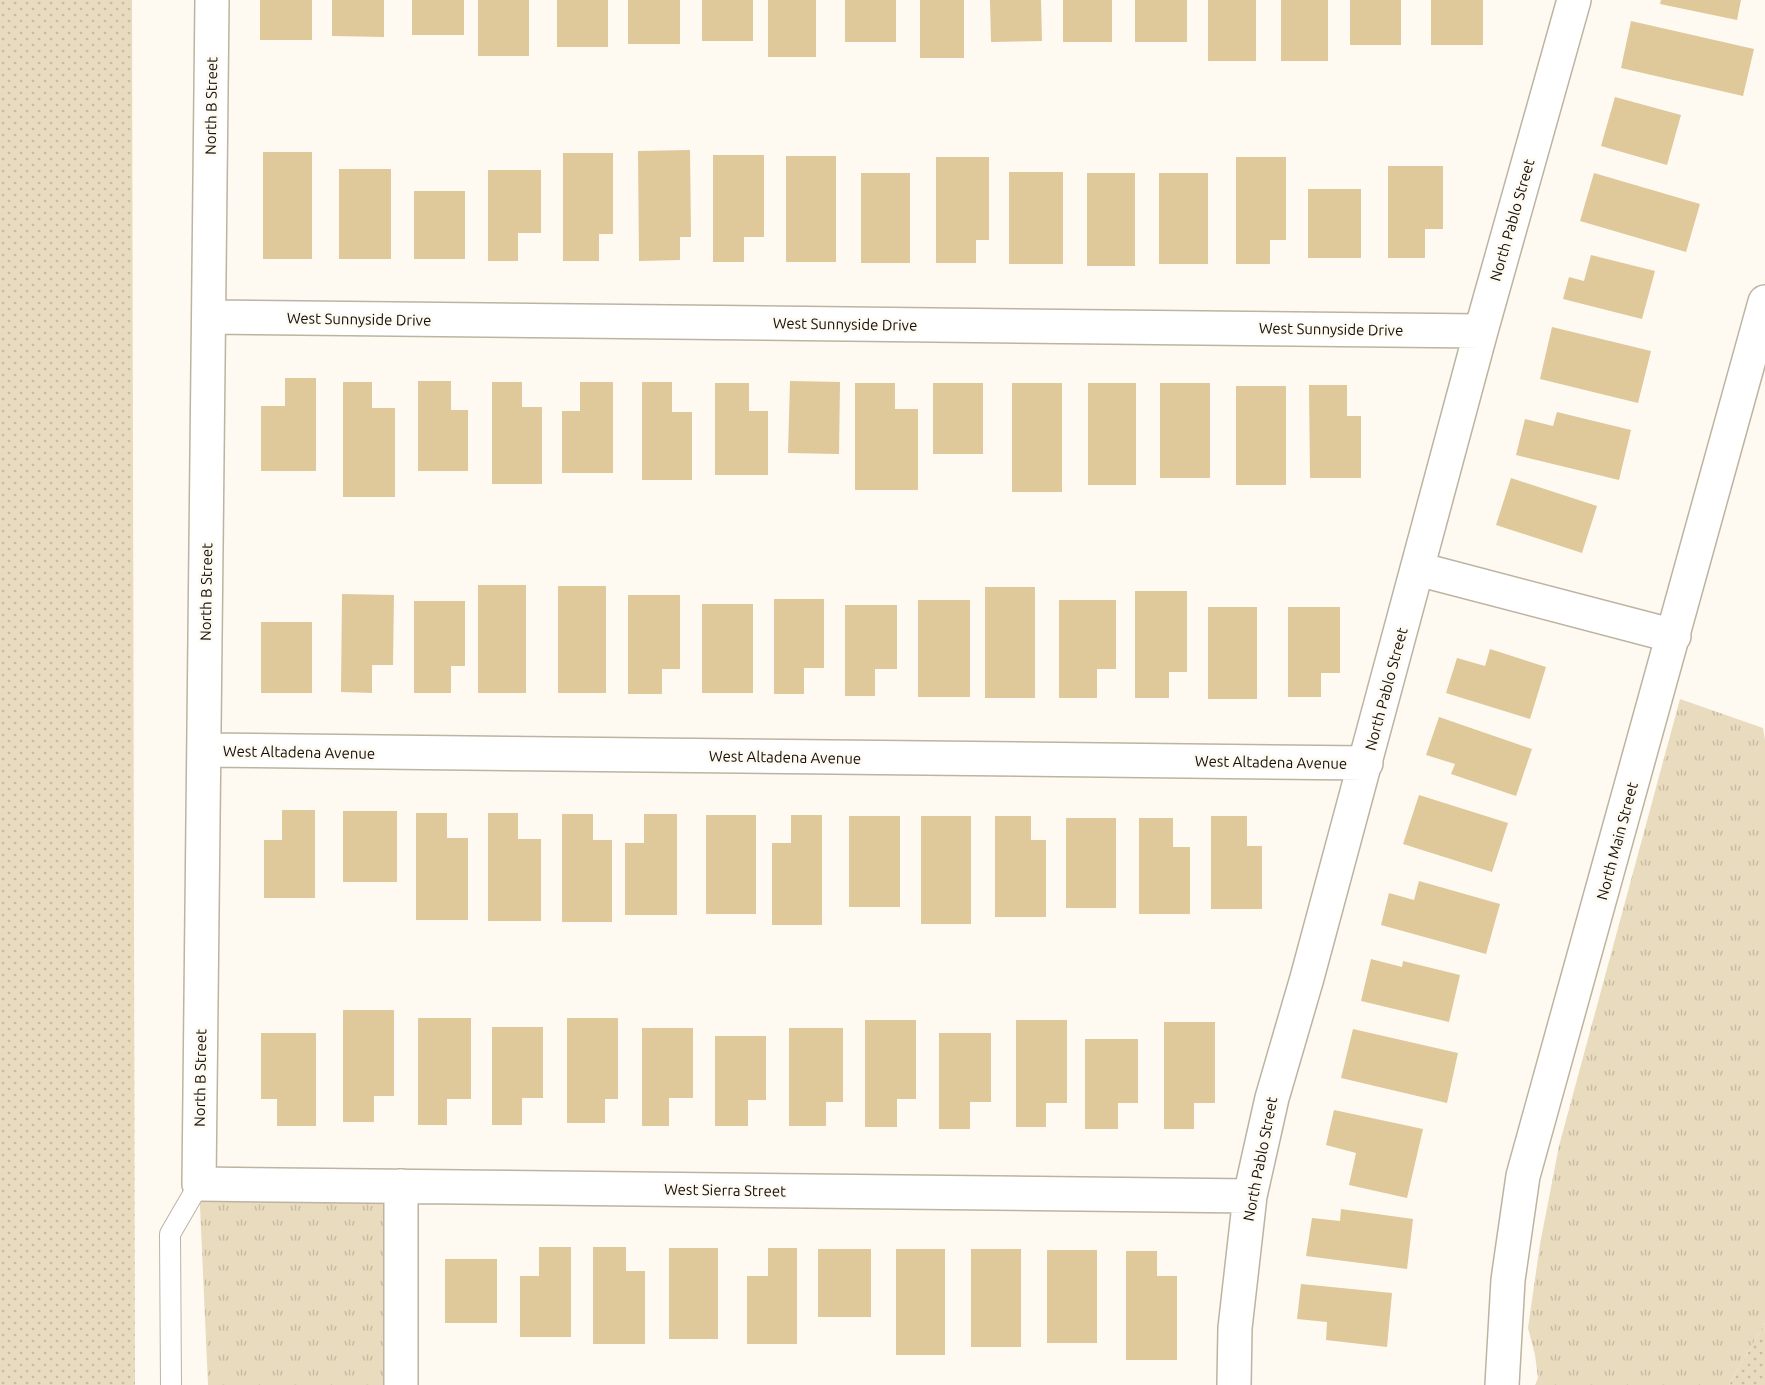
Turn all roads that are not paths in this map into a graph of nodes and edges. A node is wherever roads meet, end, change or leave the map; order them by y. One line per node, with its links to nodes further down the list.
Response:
1 (212, 0): 4 (street, North B Street)
2 (1574, 0): 5 (street, North Pablo Street)
3 (1763, 315): 7 (street, North Main Street)
4 (209, 317): 5 (street, West Sunnyside Drive); 8 (street, North B Street)
5 (1481, 331): 6 (street, North Pablo Street)
6 (1418, 569): 7 (street); 9 (street, North Pablo Street)
7 (1674, 636): 16 (street, North Main Street)
8 (204, 750): 9 (street, West Altadena Avenue); 10 (street, North B Street)
9 (1366, 763): 12 (street, North Pablo Street)
10 (199, 1184): 11 (street, West Sierra Street); 13 (lane)
11 (400, 1186): 12 (street, West Sierra Street); 14 (street)
12 (1251, 1196): 15 (street, North Pablo Street)
13 (171, 1385)
14 (400, 1385)
15 (1234, 1385)
16 (1502, 1385)

